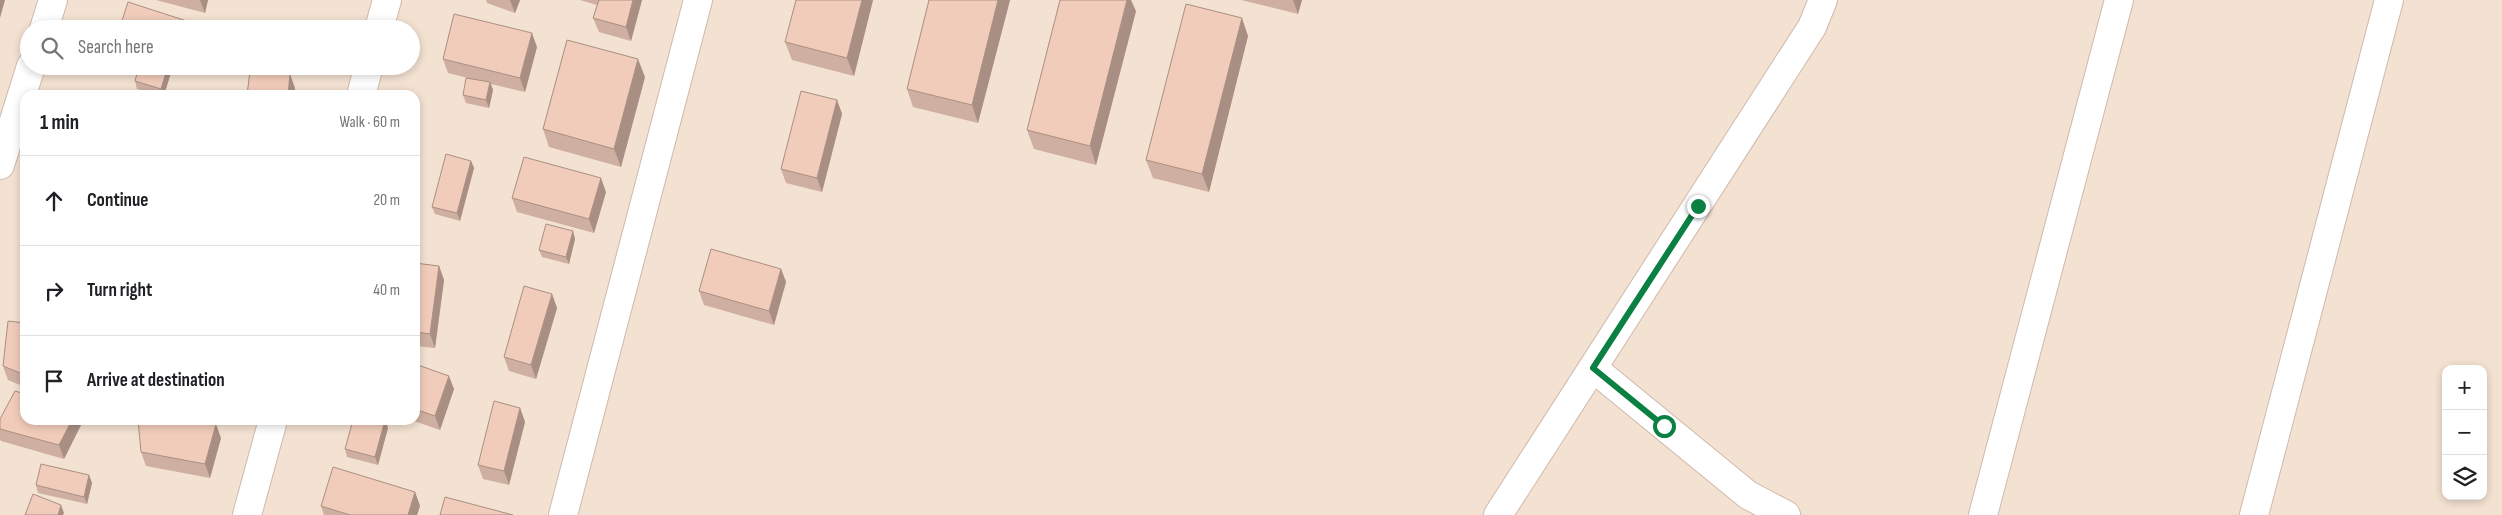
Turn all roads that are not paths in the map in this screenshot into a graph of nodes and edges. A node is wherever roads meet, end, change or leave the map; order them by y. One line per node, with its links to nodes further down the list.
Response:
1 (53, 0): 7 (street)
2 (386, 0): 8 (street)
3 (698, 0): 18 (street)
4 (1823, 0): 15 (street)
5 (2119, 0): 21 (street)
6 (2389, 0): 22 (street)
7 (47, 20)
8 (381, 20)
9 (28, 75): 11 (street)
10 (367, 75): 12 (street)
11 (23, 90)
12 (362, 90)
13 (20, 101): 14 (street)
14 (0, 165)
15 (1593, 368): 19 (street); 20 (street)
16 (272, 425): 17 (street)
17 (247, 515)
18 (563, 515)
19 (1498, 515)
20 (1786, 515)
21 (1982, 515)
22 (2254, 515)

